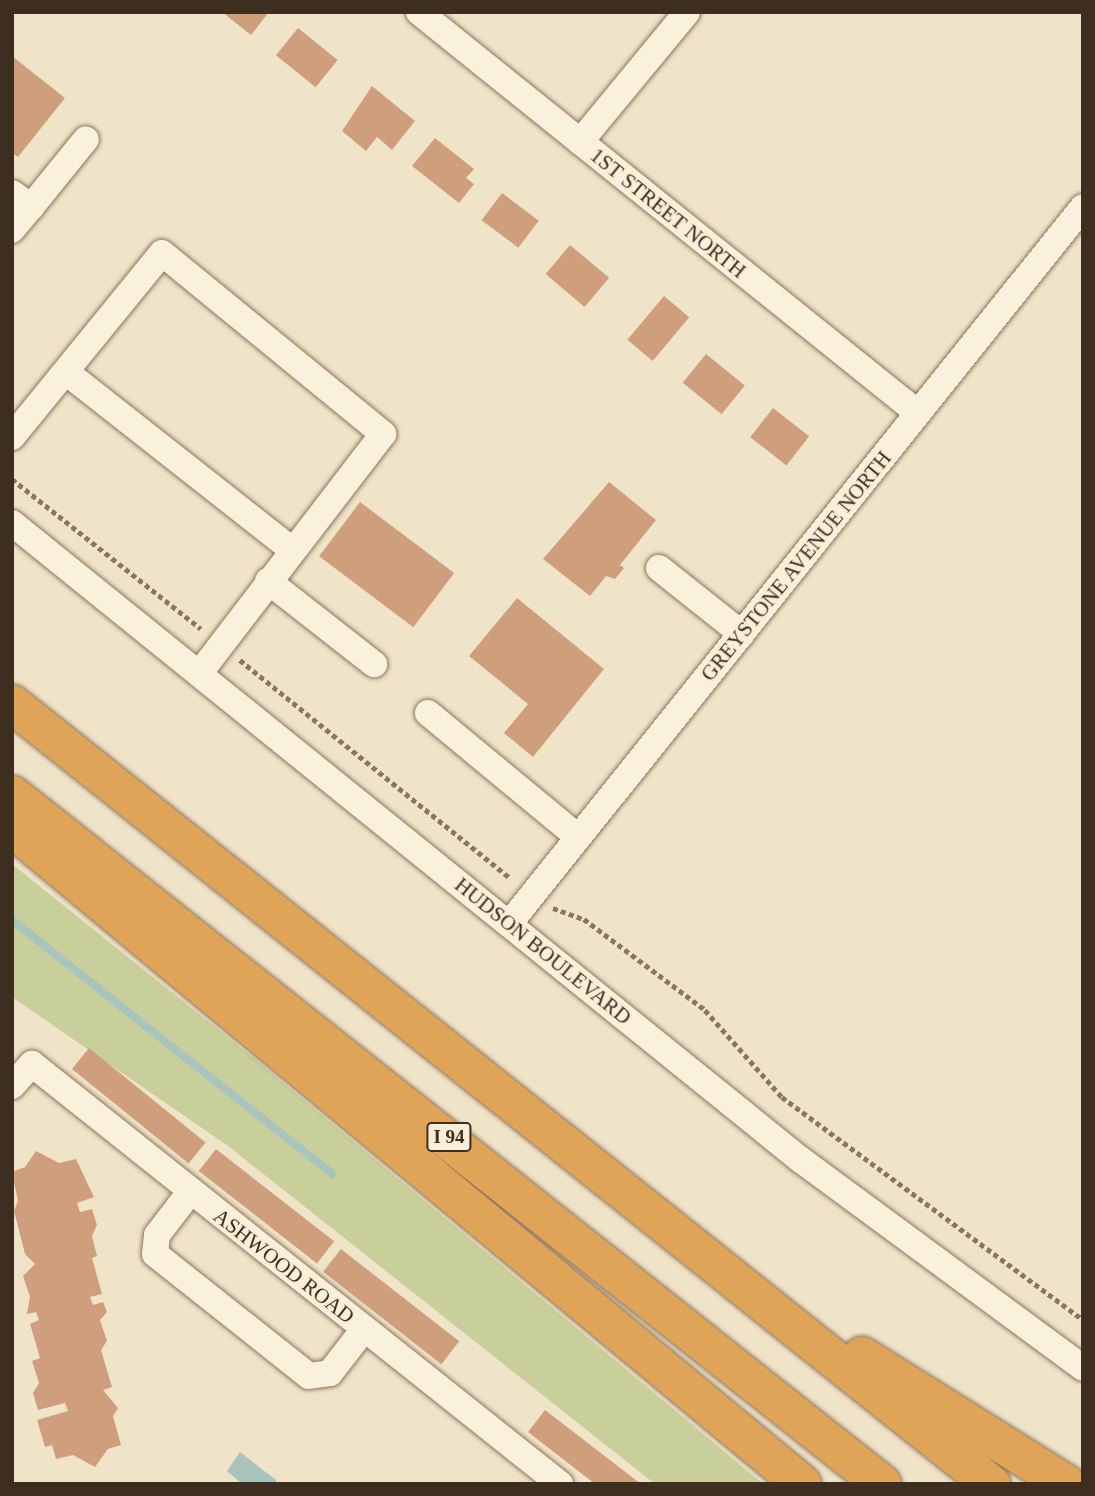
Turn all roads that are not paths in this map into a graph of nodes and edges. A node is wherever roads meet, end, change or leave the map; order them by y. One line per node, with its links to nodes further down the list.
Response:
1 (419, 12): 4 (street, 1ST STREET NORTH)
2 (687, 12): 4 (street)
3 (86, 139): 5 (street)
4 (580, 142): 9 (street, 1ST STREET NORTH)
5 (21, 200): 7 (street)
6 (1083, 207): 9 (street, GREYSTONE AVENUE NORTH)
7 (12, 230)
8 (66, 372): 10 (street); 12 (street); 12 (street)
9 (918, 413): 15 (street, GREYSTONE AVENUE NORTH)
10 (12, 437)
11 (12, 523): 17 (street, HUDSON BOULEVARD)
12 (292, 550): 14 (street)
13 (659, 568): 15 (street)
14 (268, 581): 16 (street); 17 (street)
15 (742, 634): 22 (street, GREYSTONE AVENUE NORTH)
16 (374, 664)
17 (199, 674): 23 (street, HUDSON BOULEVARD)
18 (12, 704): 26 (highway)
19 (428, 713): 22 (street)
20 (12, 795): 31 (highway, I 94)
21 (12, 828): 30 (highway)
22 (578, 837): 23 (street, GREYSTONE AVENUE NORTH)
23 (509, 924): 28 (street, HUDSON BOULEVARD)
24 (12, 1086): 25 (street, ASHWOOD ROAD)
25 (190, 1192): 27 (street, ASHWOOD ROAD); 27 (street)
26 (718, 1267): 32 (highway); 33 (highway)
27 (364, 1329): 29 (street, ASHWOOD ROAD)
28 (1083, 1368)
29 (558, 1483)
30 (802, 1484)
31 (882, 1484)
32 (991, 1484)
33 (1066, 1484)

